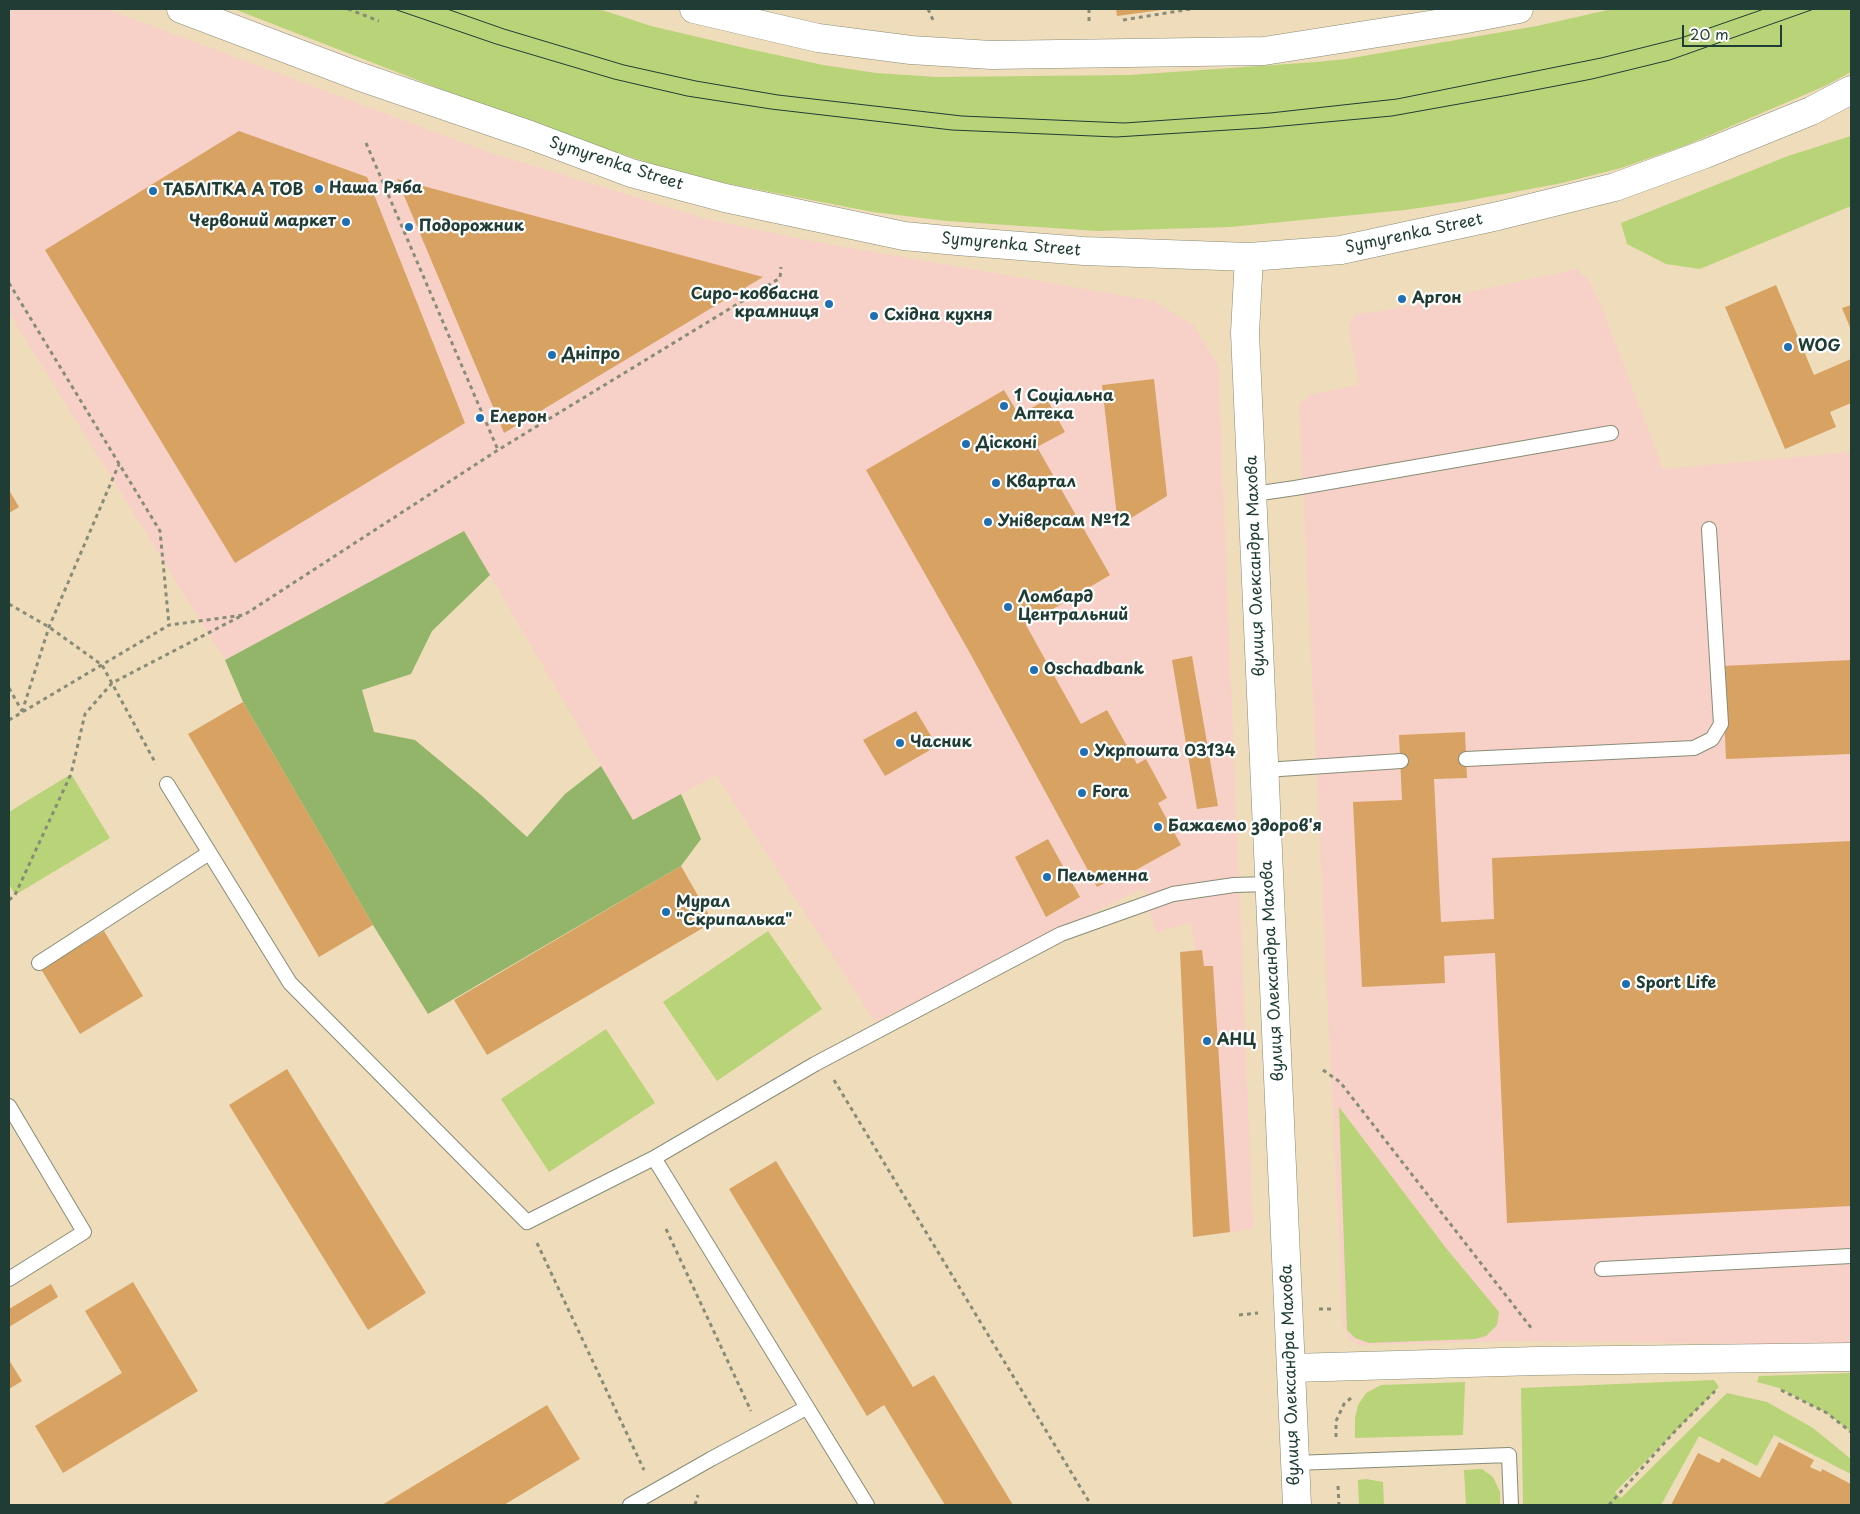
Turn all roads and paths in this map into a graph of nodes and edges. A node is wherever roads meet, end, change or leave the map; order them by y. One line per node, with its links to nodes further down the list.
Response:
1 (181, 9): 14 (street, Symyrenka Street)
2 (348, 9): 9 (path)
3 (694, 9): 7 (street)
4 (928, 9): 11 (path)
5 (1089, 9): 10 (path)
6 (1191, 9): 8 (path)
7 (1519, 9)
8 (1117, 21)
9 (379, 22)
10 (1098, 24)
11 (935, 26)
12 (1851, 90): 14 (street, Symyrenka Street)
13 (366, 143): 18 (path)
14 (1248, 256): 20 (street, вулиця Олександра Махова)
15 (781, 267): 18 (path)
16 (9, 283): 19 (path)
17 (1611, 433): 20 (lane)
18 (498, 450): 23 (path)
19 (119, 464): 24 (path); 25 (path)
20 (1254, 494): 33 (street, вулиця Олександра Махова)
21 (1709, 529): 31 (lane)
22 (9, 604): 25 (path)
23 (244, 614): 24 (path); 27 (path)
24 (169, 625): 26 (path)
25 (49, 627): 26 (path); 29 (path)
26 (102, 665): 27 (path); 29 (path)
27 (112, 683): 34 (path); 37 (path)
28 (9, 688): 29 (path)
29 (22, 712): 30 (path)
30 (9, 720)
31 (1466, 759)
32 (1400, 762): 33 (lane)
33 (1265, 770): 36 (street, вулиця Олександра Махова)
34 (167, 784): 35 (lane)
35 (210, 853): 38 (lane); 44 (lane)
36 (1269, 884): 39 (lane); 50 (street, вулиця Олександра Махова)
37 (9, 900)
38 (39, 963)
39 (822, 1061): 42 (lane); 62 (path)
40 (1323, 1070): 49 (path)
41 (9, 1106): 47 (lane)
42 (654, 1158): 44 (lane); 54 (lane)
43 (662, 1220): 56 (path)
44 (527, 1222): 59 (path)
45 (1851, 1256): 46 (lane)
46 (1602, 1269)
47 (9, 1279)
48 (1851, 1357): 49 (street)
49 (1536, 1361): 50 (street)
50 (1292, 1368): 58 (street, вулиця Олександра Махова)
51 (1722, 1384): 66 (path)
52 (1780, 1390): 55 (path)
53 (1355, 1394): 57 (path)
54 (806, 1408): 56 (lane); 61 (lane)
55 (1851, 1432)
56 (761, 1433): 59 (lane)
57 (1337, 1462): 58 (lane); 64 (path); 65 (lane)
58 (1295, 1463): 63 (street, вулиця Олександра Махова)
59 (654, 1491): 60 (lane)
60 (630, 1505)
61 (867, 1505)
62 (1091, 1505)
63 (1297, 1505)
64 (1339, 1505)
65 (1511, 1505)
66 (1610, 1505)

